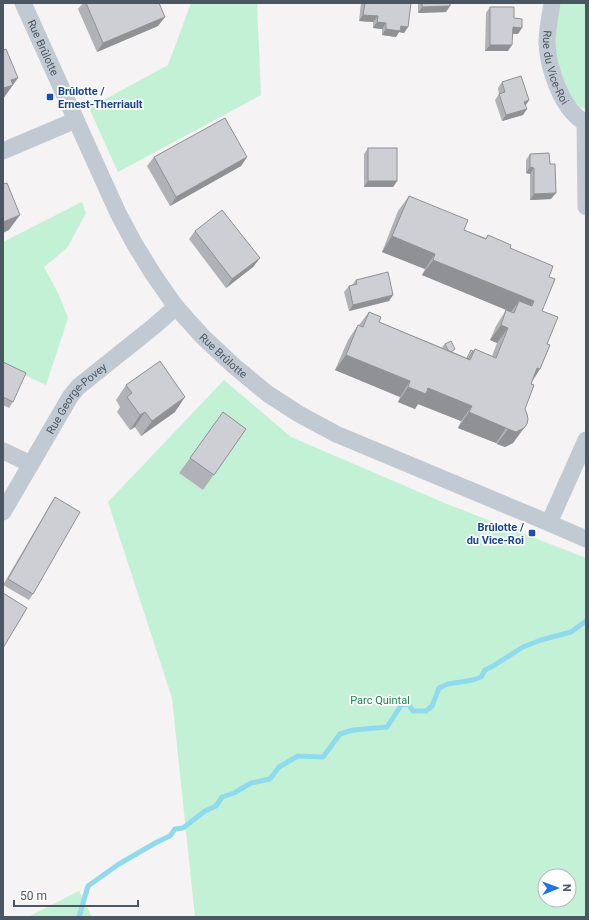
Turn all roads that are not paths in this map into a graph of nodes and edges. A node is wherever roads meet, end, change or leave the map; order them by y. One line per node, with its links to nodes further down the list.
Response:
1 (23, 3): 3 (street, Rue Brûlotte)
2 (552, 3): 4 (street, Rue du Vice-Roi)
3 (76, 120): 5 (street); 7 (street, Rue Brûlotte)
4 (585, 123): 6 (street, Rue du Vice-Roi)
5 (3, 151)
6 (586, 207)
7 (176, 307): 10 (street, Rue George-Povey); 12 (street, Rue Brûlotte)
8 (586, 440): 12 (street)
9 (3, 451): 10 (street)
10 (31, 464): 11 (street, Rue George-Povey)
11 (3, 512)
12 (549, 523): 13 (street, Rue Brûlotte)
13 (586, 539)

